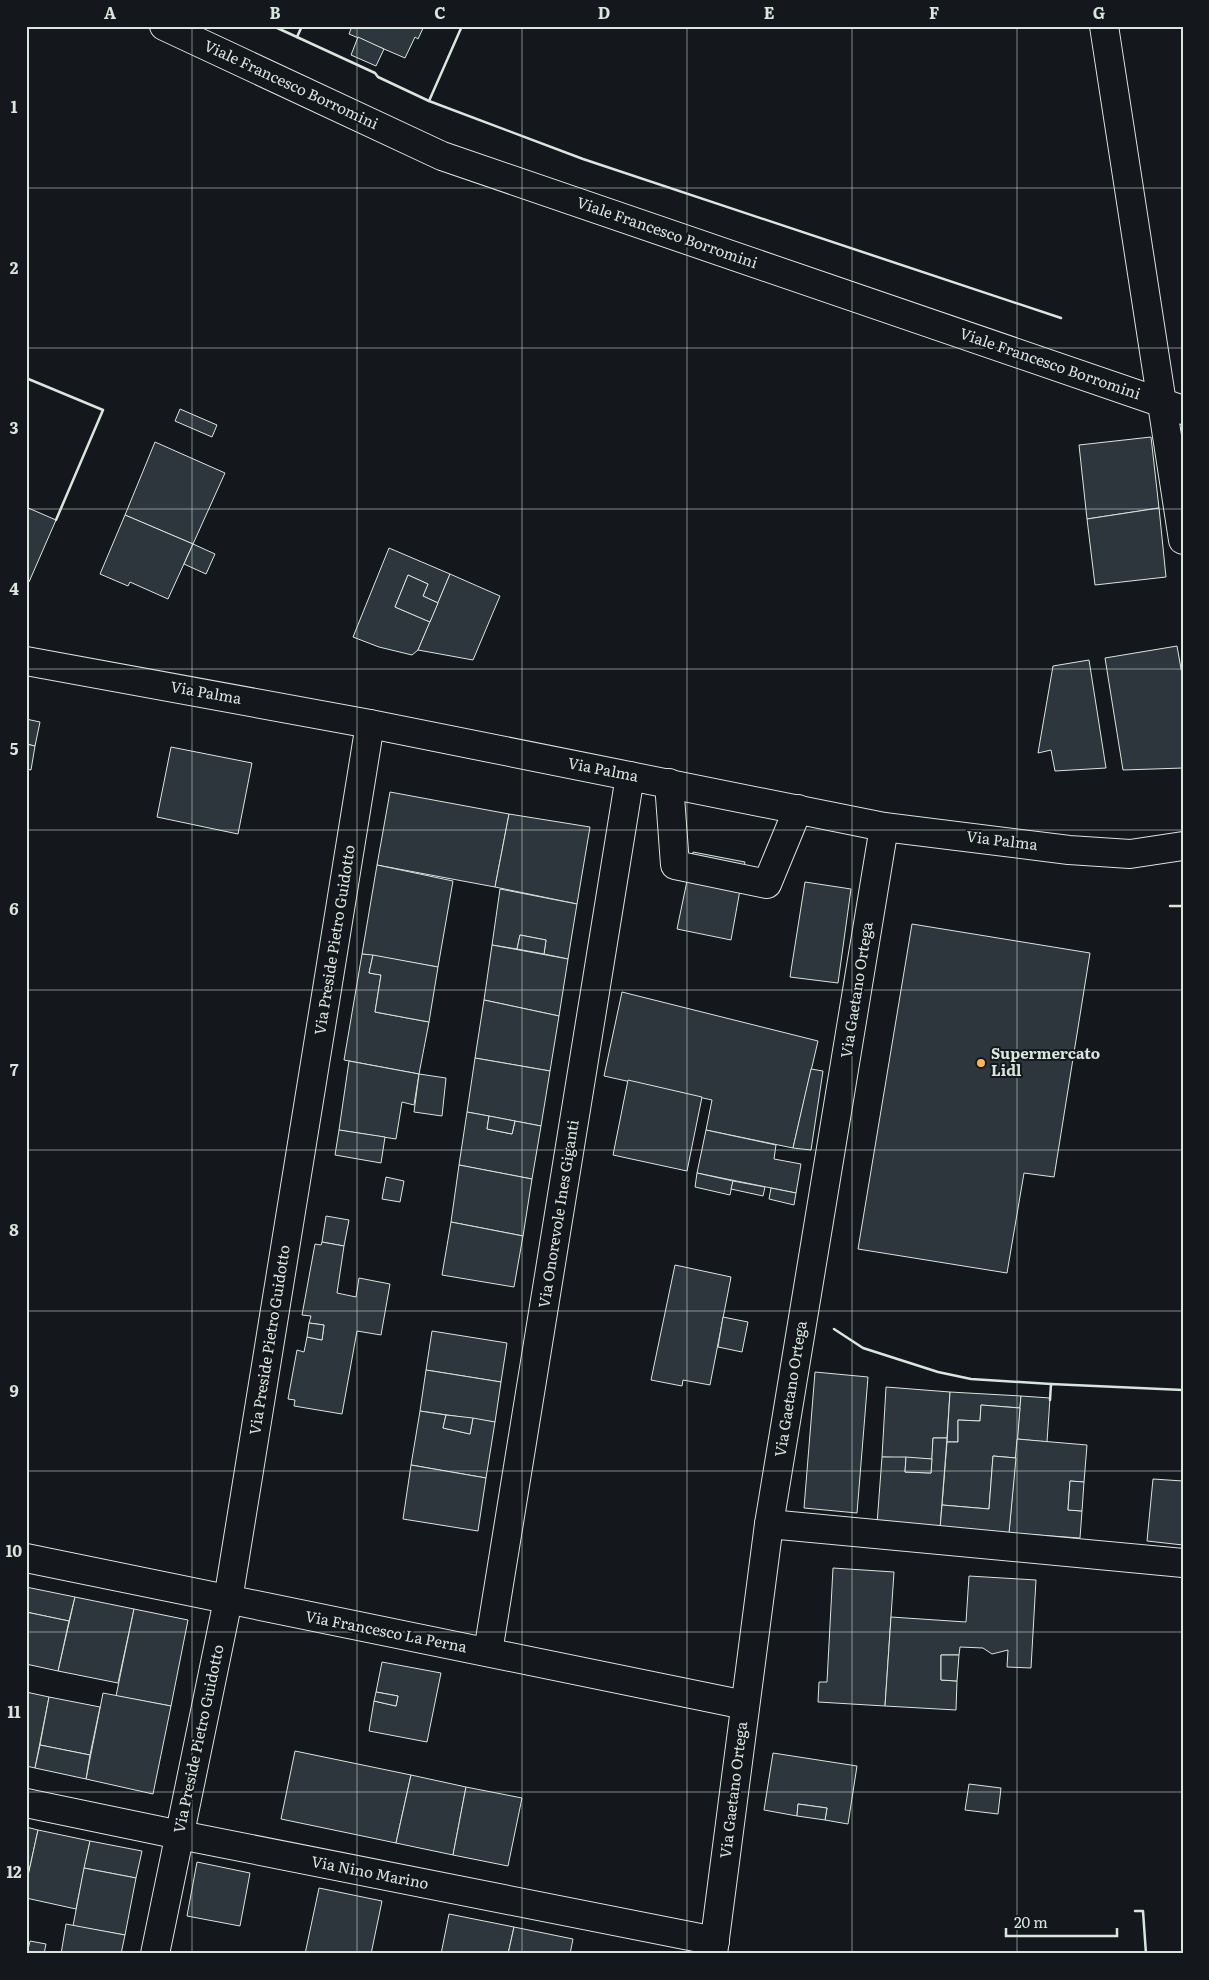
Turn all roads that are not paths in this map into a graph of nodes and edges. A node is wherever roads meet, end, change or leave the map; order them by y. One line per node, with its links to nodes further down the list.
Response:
1 (164, 26): 3 (street, Viale Francesco Borromini)
2 (1104, 26): 3 (street)
3 (1173, 406): 4 (street)
4 (1183, 540)
5 (26, 660): 6 (street, Via Palma)
6 (370, 724): 7 (street, Via Palma); 15 (street, Via Preside Pietro Guidotto)
7 (630, 776): 8 (street, Via Palma); 16 (street, Via Onorevole Ines Giganti)
8 (669, 783): 9 (street, Via Palma); 9 (street)
9 (798, 809): 10 (street, Via Palma)
10 (884, 827): 11 (street, Via Palma); 12 (street, Via Gaetano Ortega)
11 (1183, 846)
12 (769, 1524): 14 (street); 17 (street, Via Gaetano Ortega)
13 (26, 1558): 15 (street, Via Francesco La Perna)
14 (1183, 1563)
15 (228, 1600): 16 (street, Via Francesco La Perna); 19 (street, Via Preside Pietro Guidotto)
16 (488, 1652): 17 (street, Via Francesco La Perna)
17 (745, 1705): 20 (street, Via Gaetano Ortega)
18 (26, 1803): 19 (street, Via Nino Marino)
19 (180, 1835): 20 (street, Via Nino Marino); 21 (street, Via Preside Pietro Guidotto)
20 (714, 1947)
21 (155, 1954)

